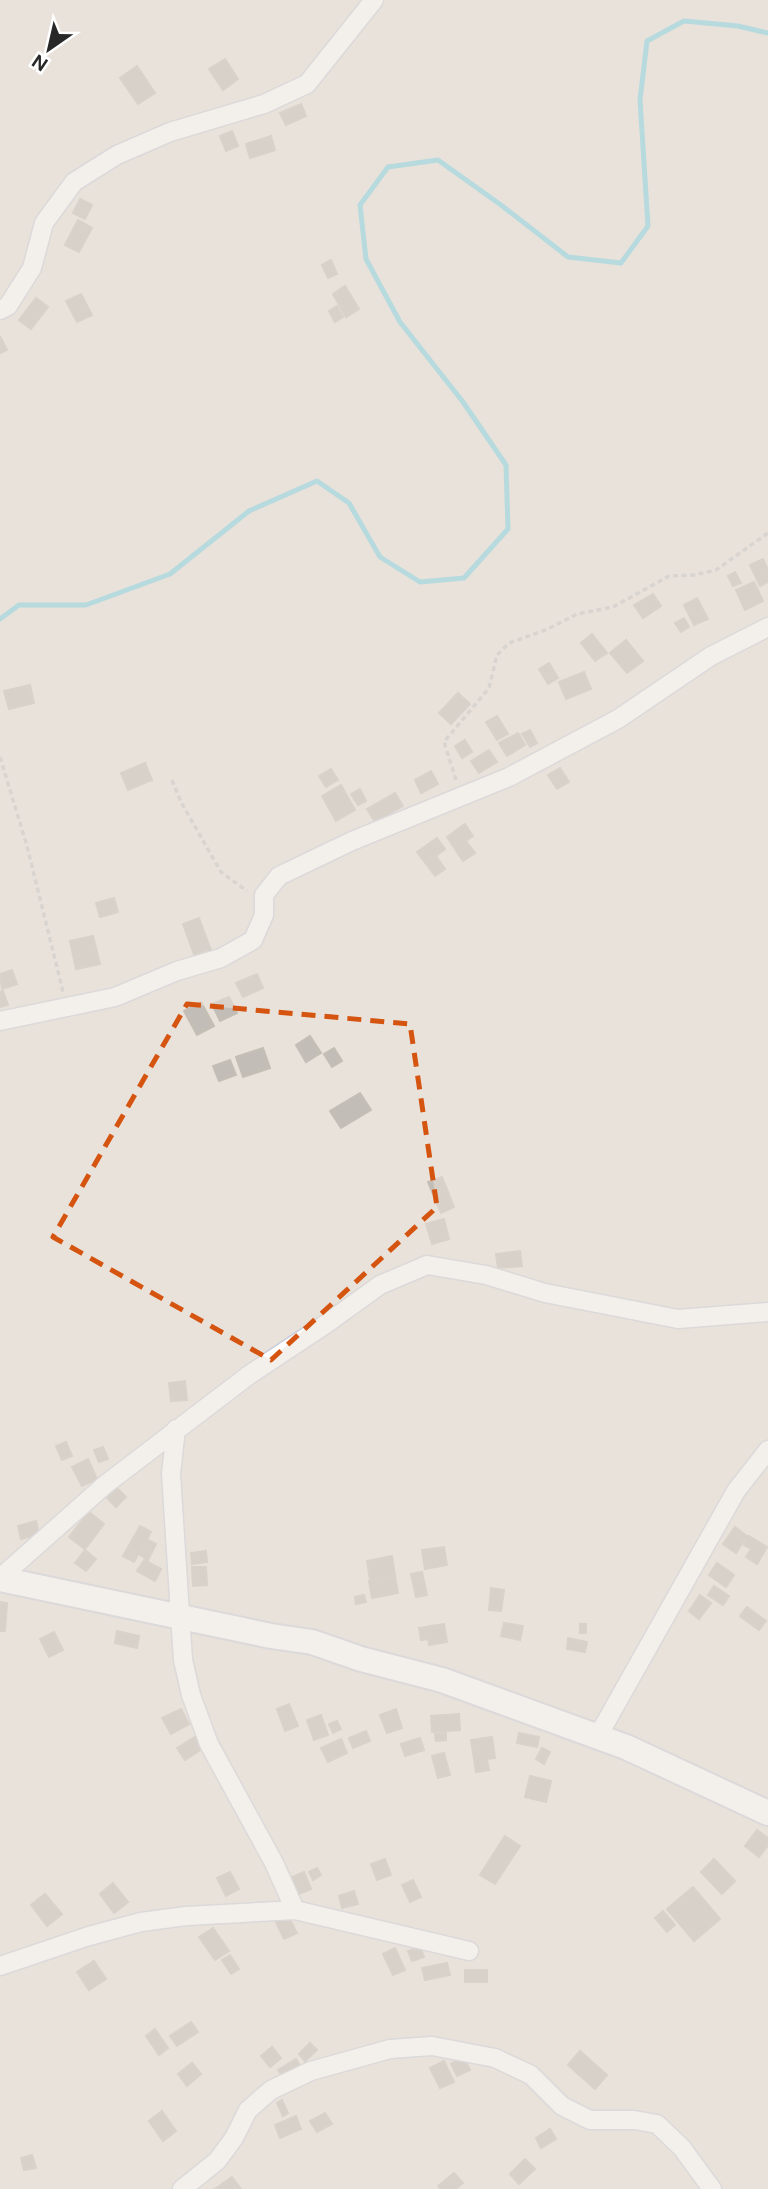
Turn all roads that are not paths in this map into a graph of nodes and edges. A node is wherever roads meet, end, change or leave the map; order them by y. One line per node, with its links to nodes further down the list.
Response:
1 (374, 0): 2 (street)
2 (0, 310)
3 (768, 627): 4 (street)
4 (0, 1021)
5 (768, 1312): 6 (street)
6 (176, 1429): 8 (street); 9 (street)
7 (768, 1450): 10 (street)
8 (0, 1578): 9 (main road)
9 (182, 1617): 10 (main road); 12 (street)
10 (598, 1736): 11 (main road)
11 (768, 1813)
12 (295, 1910): 13 (street); 14 (street)
13 (469, 1951)
14 (0, 1966)
15 (181, 2189): 16 (street)
16 (712, 2189)

